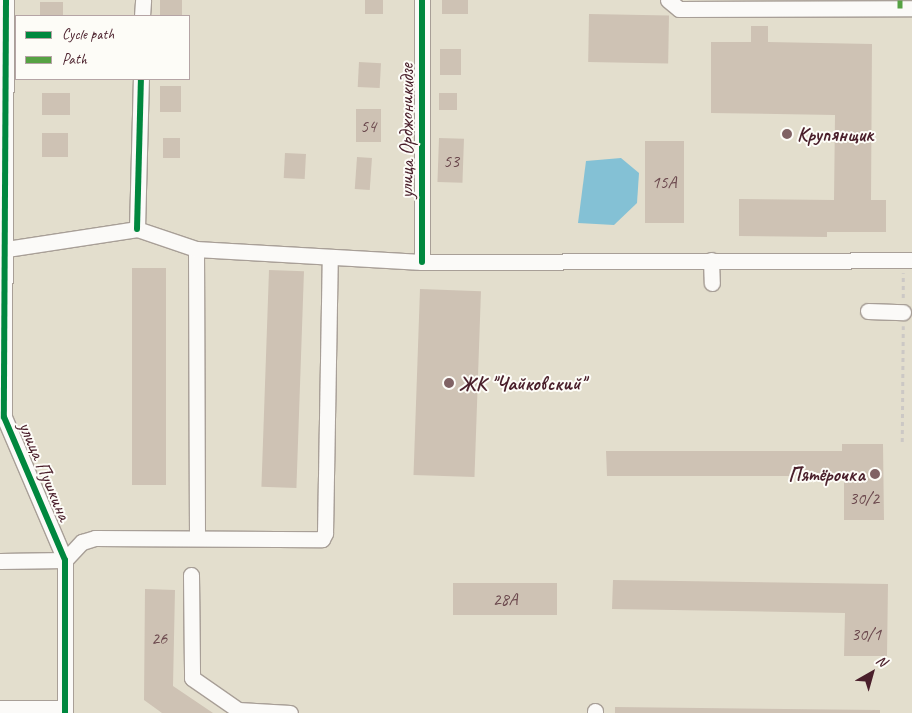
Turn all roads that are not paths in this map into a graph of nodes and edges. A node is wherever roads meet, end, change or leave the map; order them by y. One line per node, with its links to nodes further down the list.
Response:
1 (6, 0): 10 (street, улица Пушкина)
2 (143, 0): 6 (street)
3 (422, 0): 14 (street, улица Орджоникидзе)
4 (668, 0): 5 (street)
5 (912, 8)
6 (142, 15)
7 (141, 80): 8 (street)
8 (137, 229): 9 (street); 10 (street)
9 (196, 249): 11 (street); 19 (street)
10 (3, 250): 18 (street, улица Пушкина)
11 (330, 257): 14 (street); 19 (street)
12 (711, 260): 13 (street); 14 (street); 15 (street)
13 (907, 260)
14 (422, 262)
15 (712, 283)
16 (868, 311): 17 (street)
17 (903, 312)
18 (2, 417): 20 (street, улица Пушкина)
19 (197, 537): 20 (street)
20 (66, 560): 21 (street); 24 (street, улица Пушкина)
21 (0, 561)
22 (191, 575): 25 (street)
23 (0, 708): 24 (street)
24 (65, 710)
25 (290, 713)

